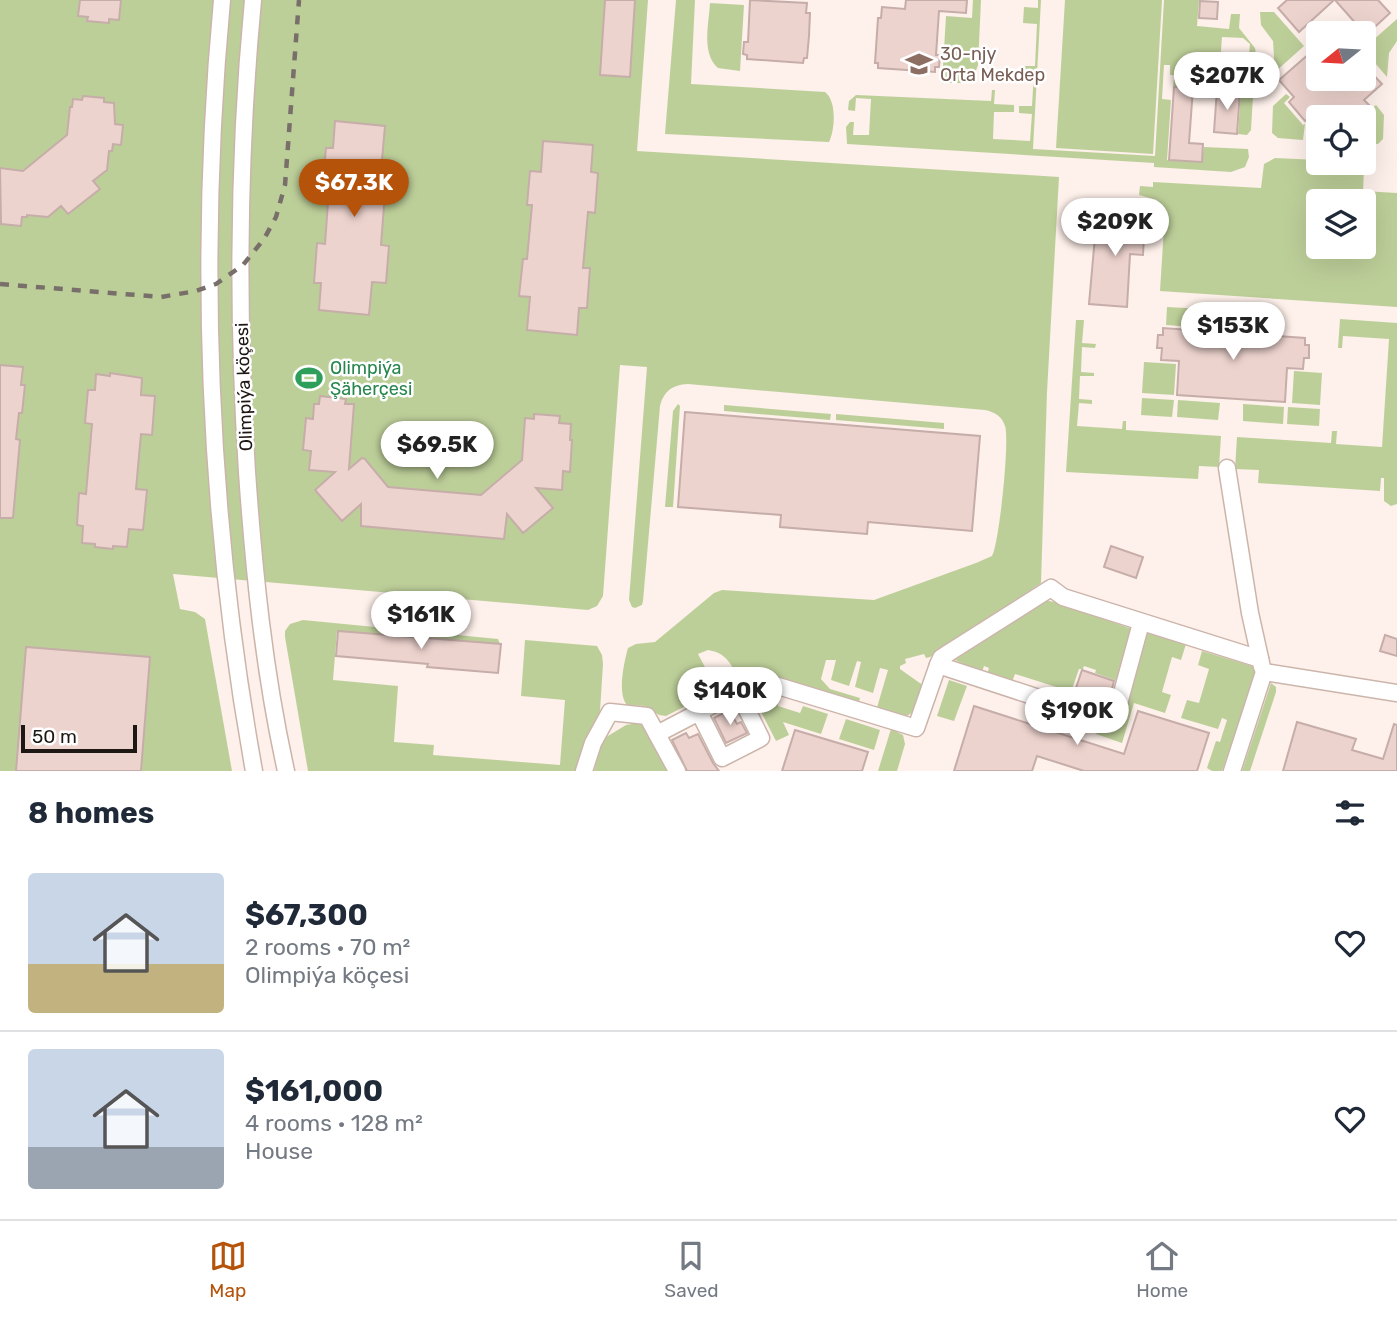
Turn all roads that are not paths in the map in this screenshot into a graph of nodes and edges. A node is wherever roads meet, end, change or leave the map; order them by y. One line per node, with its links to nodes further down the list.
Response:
1 (222, 0): 11 (street, Olimpiýa köçesi)
2 (253, 0): 12 (street, Olimpiýa köçesi)
3 (1227, 468): 6 (street)
4 (1141, 623): 5 (street); 5 (street); 6 (street)
5 (938, 665): 7 (street)
6 (1262, 666): 8 (street); 15 (street)
7 (738, 692): 9 (street); 9 (street)
8 (1397, 693)
9 (699, 712): 10 (street)
10 (657, 734): 13 (street); 14 (street)
11 (254, 771)
12 (286, 771)
13 (584, 771)
14 (677, 771)
15 (1232, 771)

